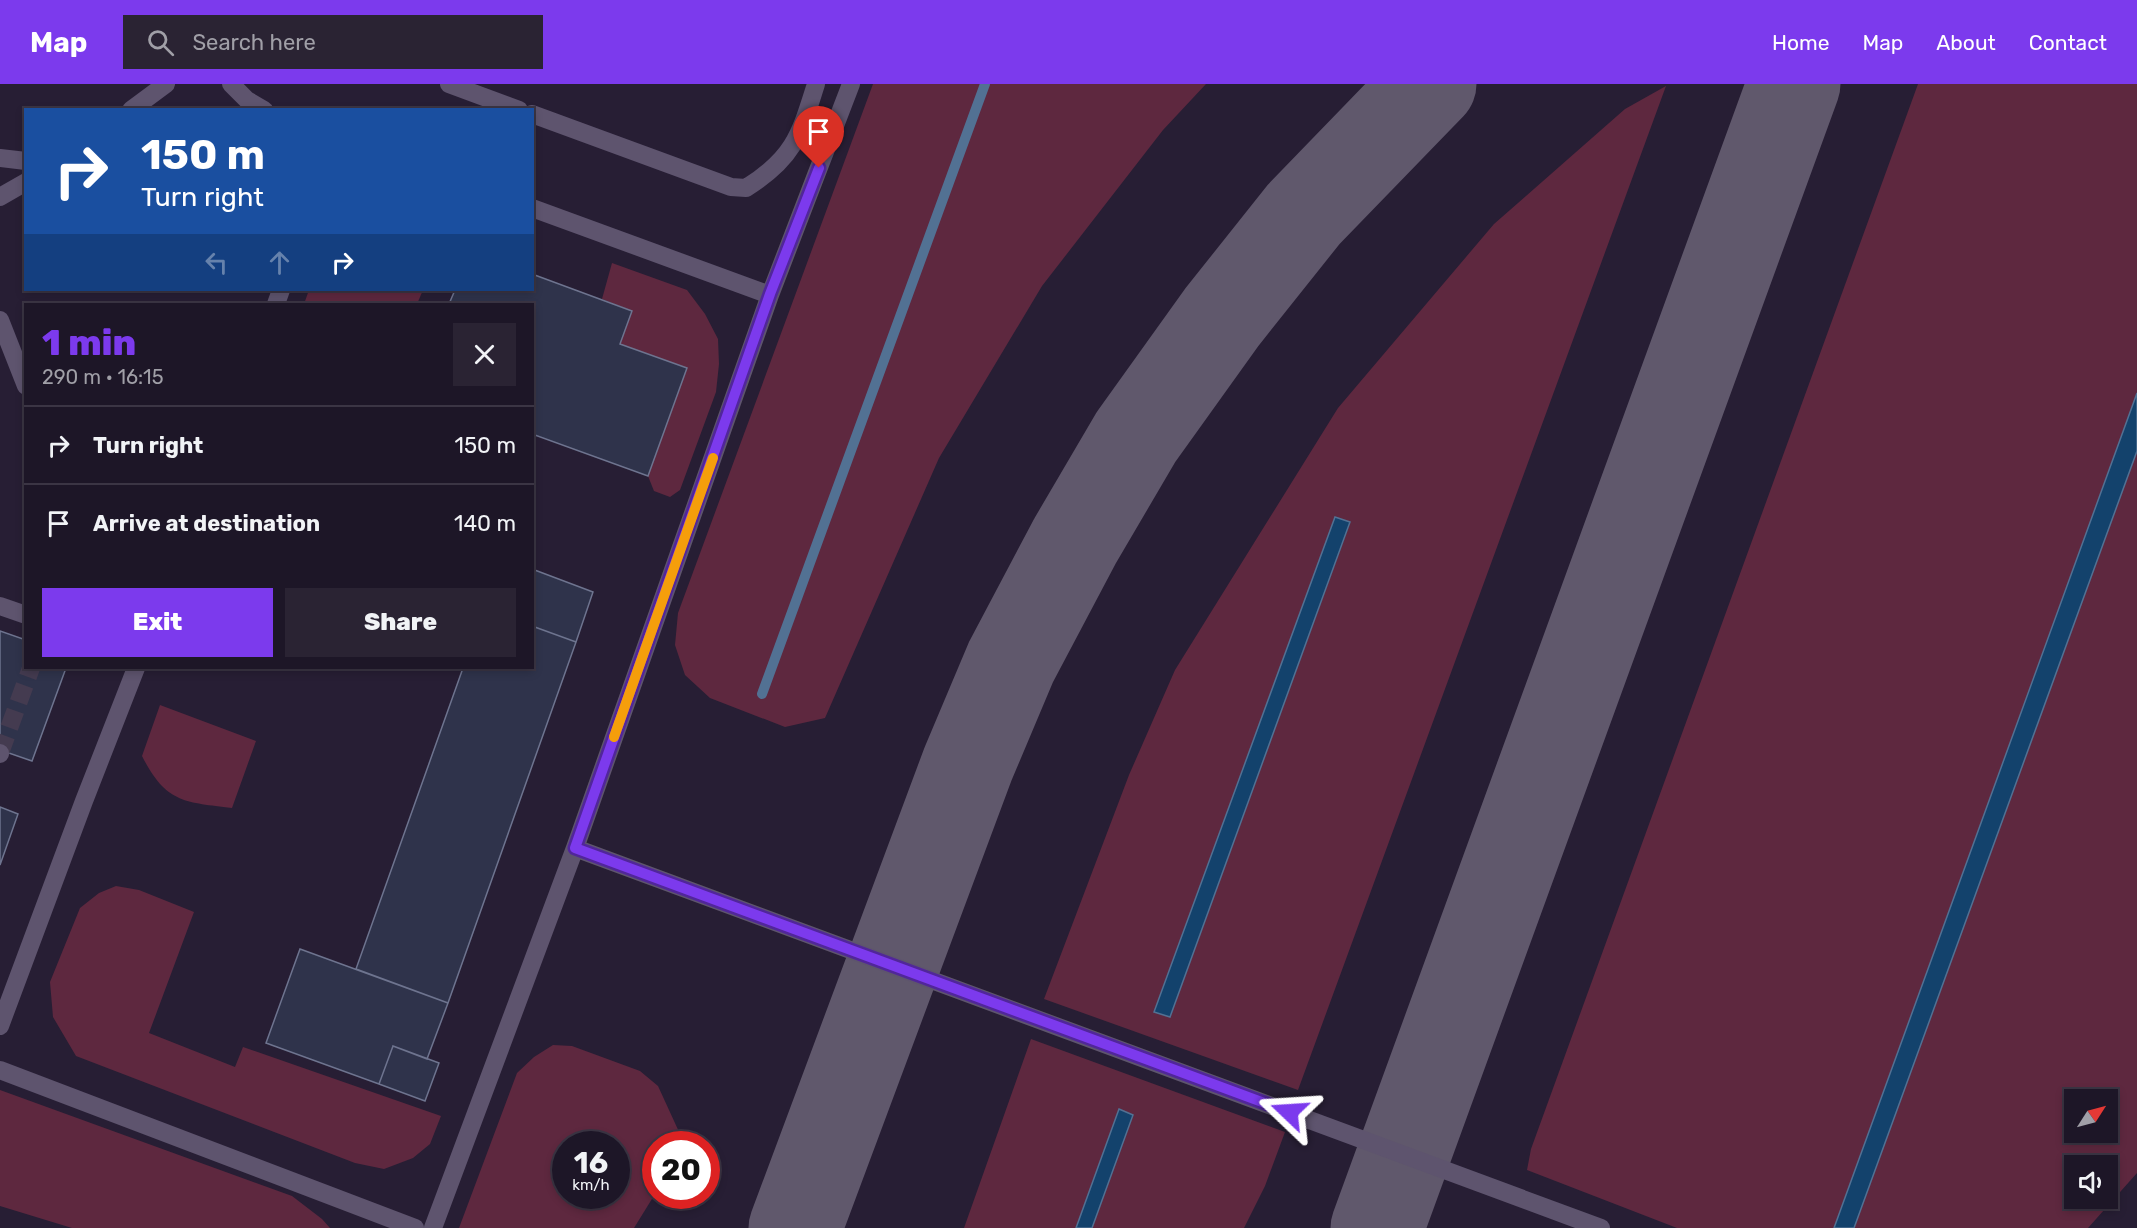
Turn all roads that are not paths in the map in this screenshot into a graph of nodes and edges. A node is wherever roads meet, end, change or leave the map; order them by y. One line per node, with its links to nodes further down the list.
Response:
1 (166, 84): 6 (lane)
2 (231, 84): 7 (lane)
3 (449, 84): 8 (lane)
4 (816, 84): 9 (lane)
5 (851, 84): 15 (lane)
6 (134, 108)
7 (261, 108)
8 (514, 108)
9 (534, 115)
10 (0, 158): 11 (lane)
11 (24, 161)
12 (24, 183): 13 (lane)
13 (0, 197)
14 (534, 209): 15 (lane)
15 (770, 294): 21 (lane)
16 (0, 320): 17 (lane)
17 (24, 381)
18 (0, 606): 19 (lane)
19 (24, 614)
20 (136, 669): 22 (lane)
21 (575, 848): 25 (lane); 26 (lane)
22 (0, 1026)
23 (0, 1070): 24 (lane)
24 (416, 1228)
25 (433, 1228)
26 (1601, 1228)

